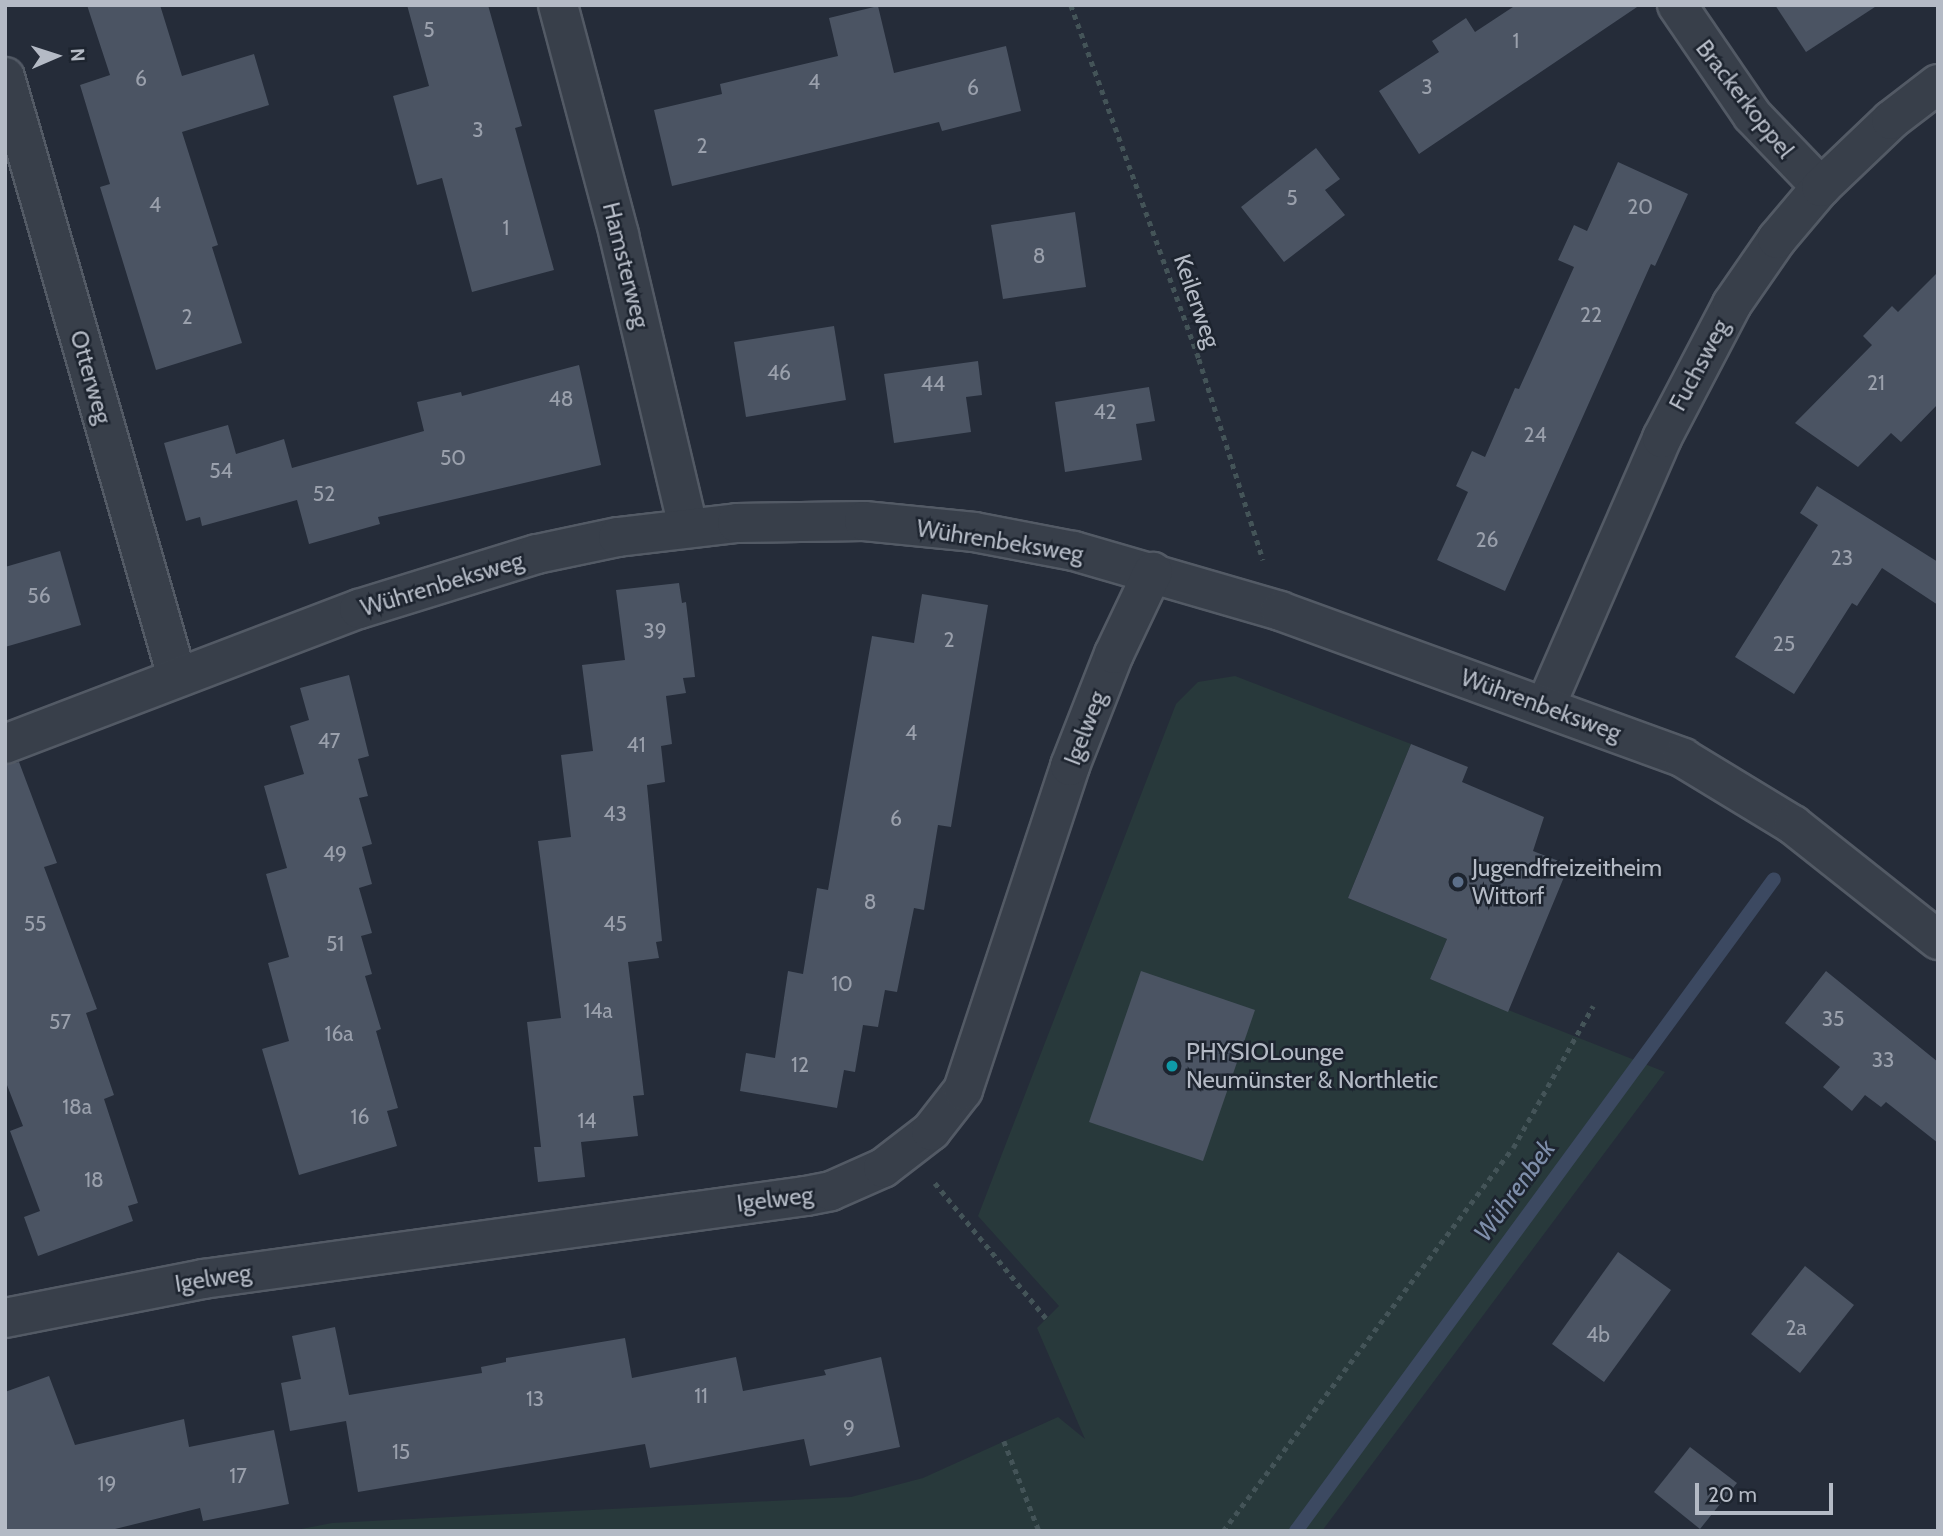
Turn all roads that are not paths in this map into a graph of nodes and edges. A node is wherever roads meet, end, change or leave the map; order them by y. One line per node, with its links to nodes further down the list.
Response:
1 (558, 5): 6 (street, Hamsterweg)
2 (1676, 5): 5 (street, Brackerkoppel)
3 (5, 77): 8 (street, Otterweg)
4 (1938, 84): 5 (street, Fuchsweg)
5 (1821, 187): 9 (street, Fuchsweg)
6 (688, 527): 7 (street, Wührenbeksweg); 8 (street, Wührenbeksweg)
7 (1153, 572): 9 (street, Wührenbeksweg); 12 (street, Igelweg)
8 (177, 677): 10 (street, Wührenbeksweg)
9 (1546, 705): 11 (street, Wührenbeksweg)
10 (5, 744)
11 (1938, 940)
12 (5, 1318)

